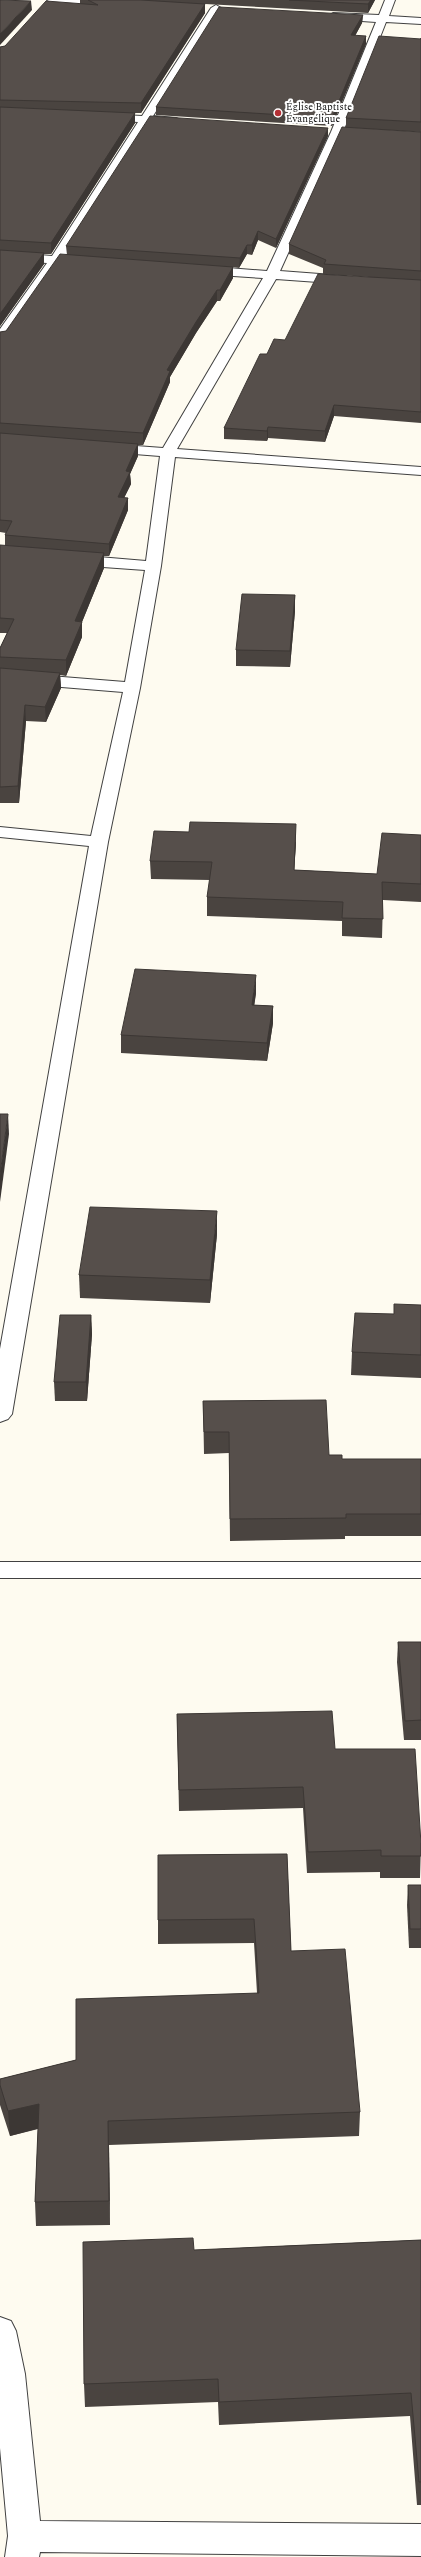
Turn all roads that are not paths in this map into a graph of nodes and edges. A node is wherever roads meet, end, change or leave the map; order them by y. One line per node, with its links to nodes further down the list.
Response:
1 (390, 0): 6 (street)
2 (48, 2): 3 (street)
3 (122, 4)
4 (201, 8): 9 (street)
5 (319, 15): 6 (street)
6 (382, 19): 7 (street); 12 (street)
7 (421, 21)
8 (91, 117): 9 (street)
9 (144, 119): 10 (street); 15 (street)
10 (190, 122)
11 (322, 131): 12 (street)
12 (337, 132): 13 (street); 18 (street)
13 (353, 133)
14 (0, 256): 15 (street)
15 (56, 260): 16 (street); 20 (street)
16 (102, 263)
17 (187, 268): 18 (street)
18 (272, 274): 19 (street); 22 (street)
19 (358, 281)
20 (0, 339)
21 (92, 447): 22 (street)
22 (168, 452): 23 (street); 25 (street)
23 (420, 469)
24 (61, 559): 25 (street)
25 (154, 566): 27 (street)
26 (0, 677): 27 (street)
27 (132, 688): 29 (street)
28 (0, 832): 29 (street)
29 (99, 842): 30 (street)
30 (7, 1332): 31 (street)
31 (0, 1414)
32 (0, 1570): 33 (street)
33 (421, 1570)
34 (0, 2331): 36 (street)
35 (421, 2540): 36 (street)
36 (23, 2547)

